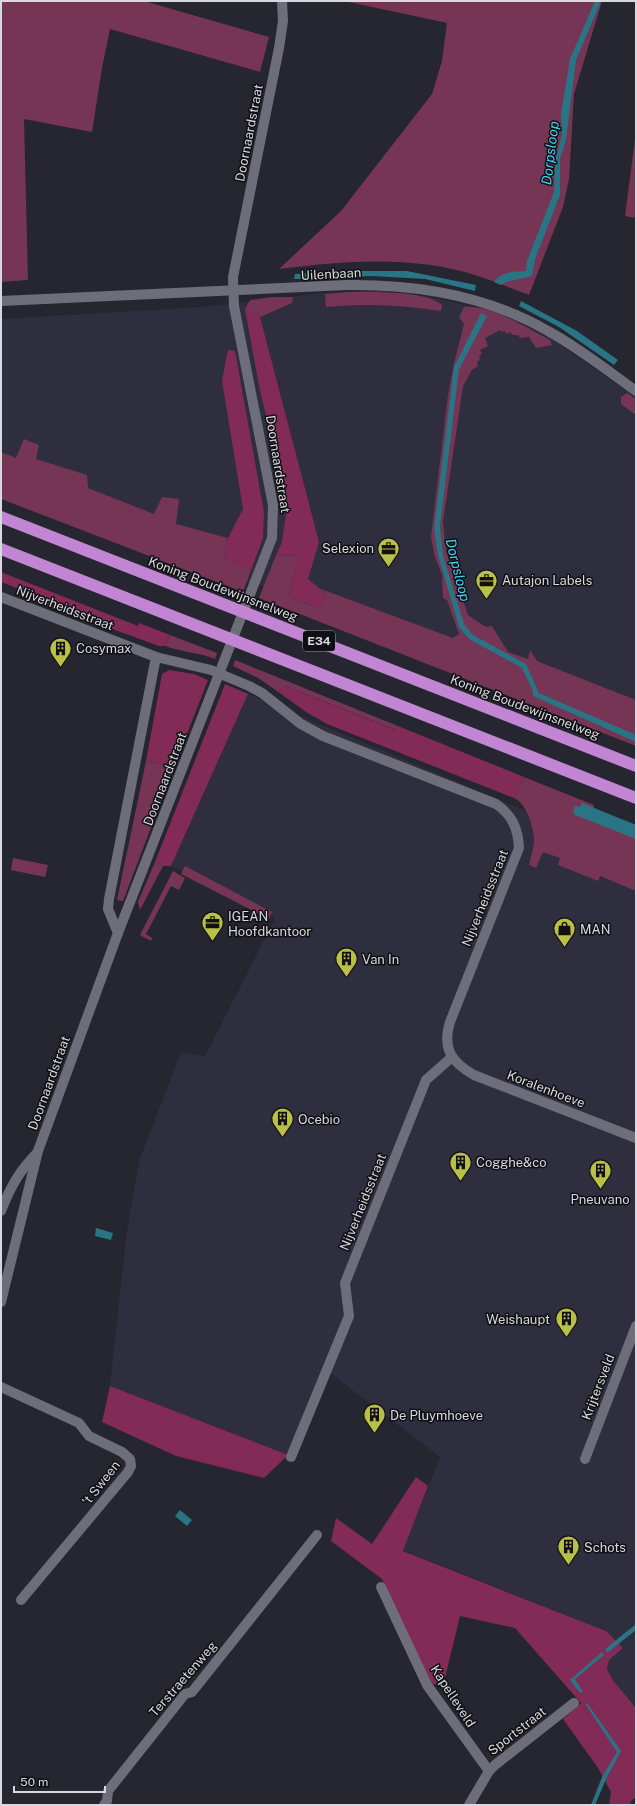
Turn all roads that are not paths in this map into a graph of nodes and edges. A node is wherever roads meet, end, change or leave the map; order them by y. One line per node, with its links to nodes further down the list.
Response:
1 (282, 1): 2 (street, Doornaardstraat)
2 (234, 291): 3 (street, Uilenbaan); 4 (street, Uilenbaan); 11 (street, Doornaardstraat)
3 (1, 301)
4 (636, 391)
5 (1, 517): 9 (highway, Koning Boudewijnsnelweg / E34)
6 (1, 549): 10 (highway, E34)
7 (1, 597): 8 (street, Nijverheidsstraat)
8 (156, 657): 11 (street, Doornaardstraat); 12 (street, Nijverheidsstraat)
9 (636, 766)
10 (636, 798)
11 (118, 934): 14 (street, Doornaardstraat)
12 (452, 1057): 13 (street, Koralenhoeve); 19 (street, Nijverheidsstraat)
13 (636, 1138)
14 (38, 1151): 15 (street, Doornaardstraat); 16 (street, Doornaardstraat)
15 (1, 1211)
16 (1, 1302)
17 (636, 1326): 20 (street, Krijtersveld)
18 (1, 1387): 23 (street, 't Sween)
19 (291, 1457)
20 (585, 1458)
21 (316, 1535): 26 (street, Terstraetenweg)
22 (381, 1587): 25 (street, Kapelleveld)
23 (21, 1600)
24 (574, 1703): 25 (street, Sportstraat)
25 (489, 1771): 27 (street, Sportstraat)
26 (104, 1805)
27 (469, 1805)

